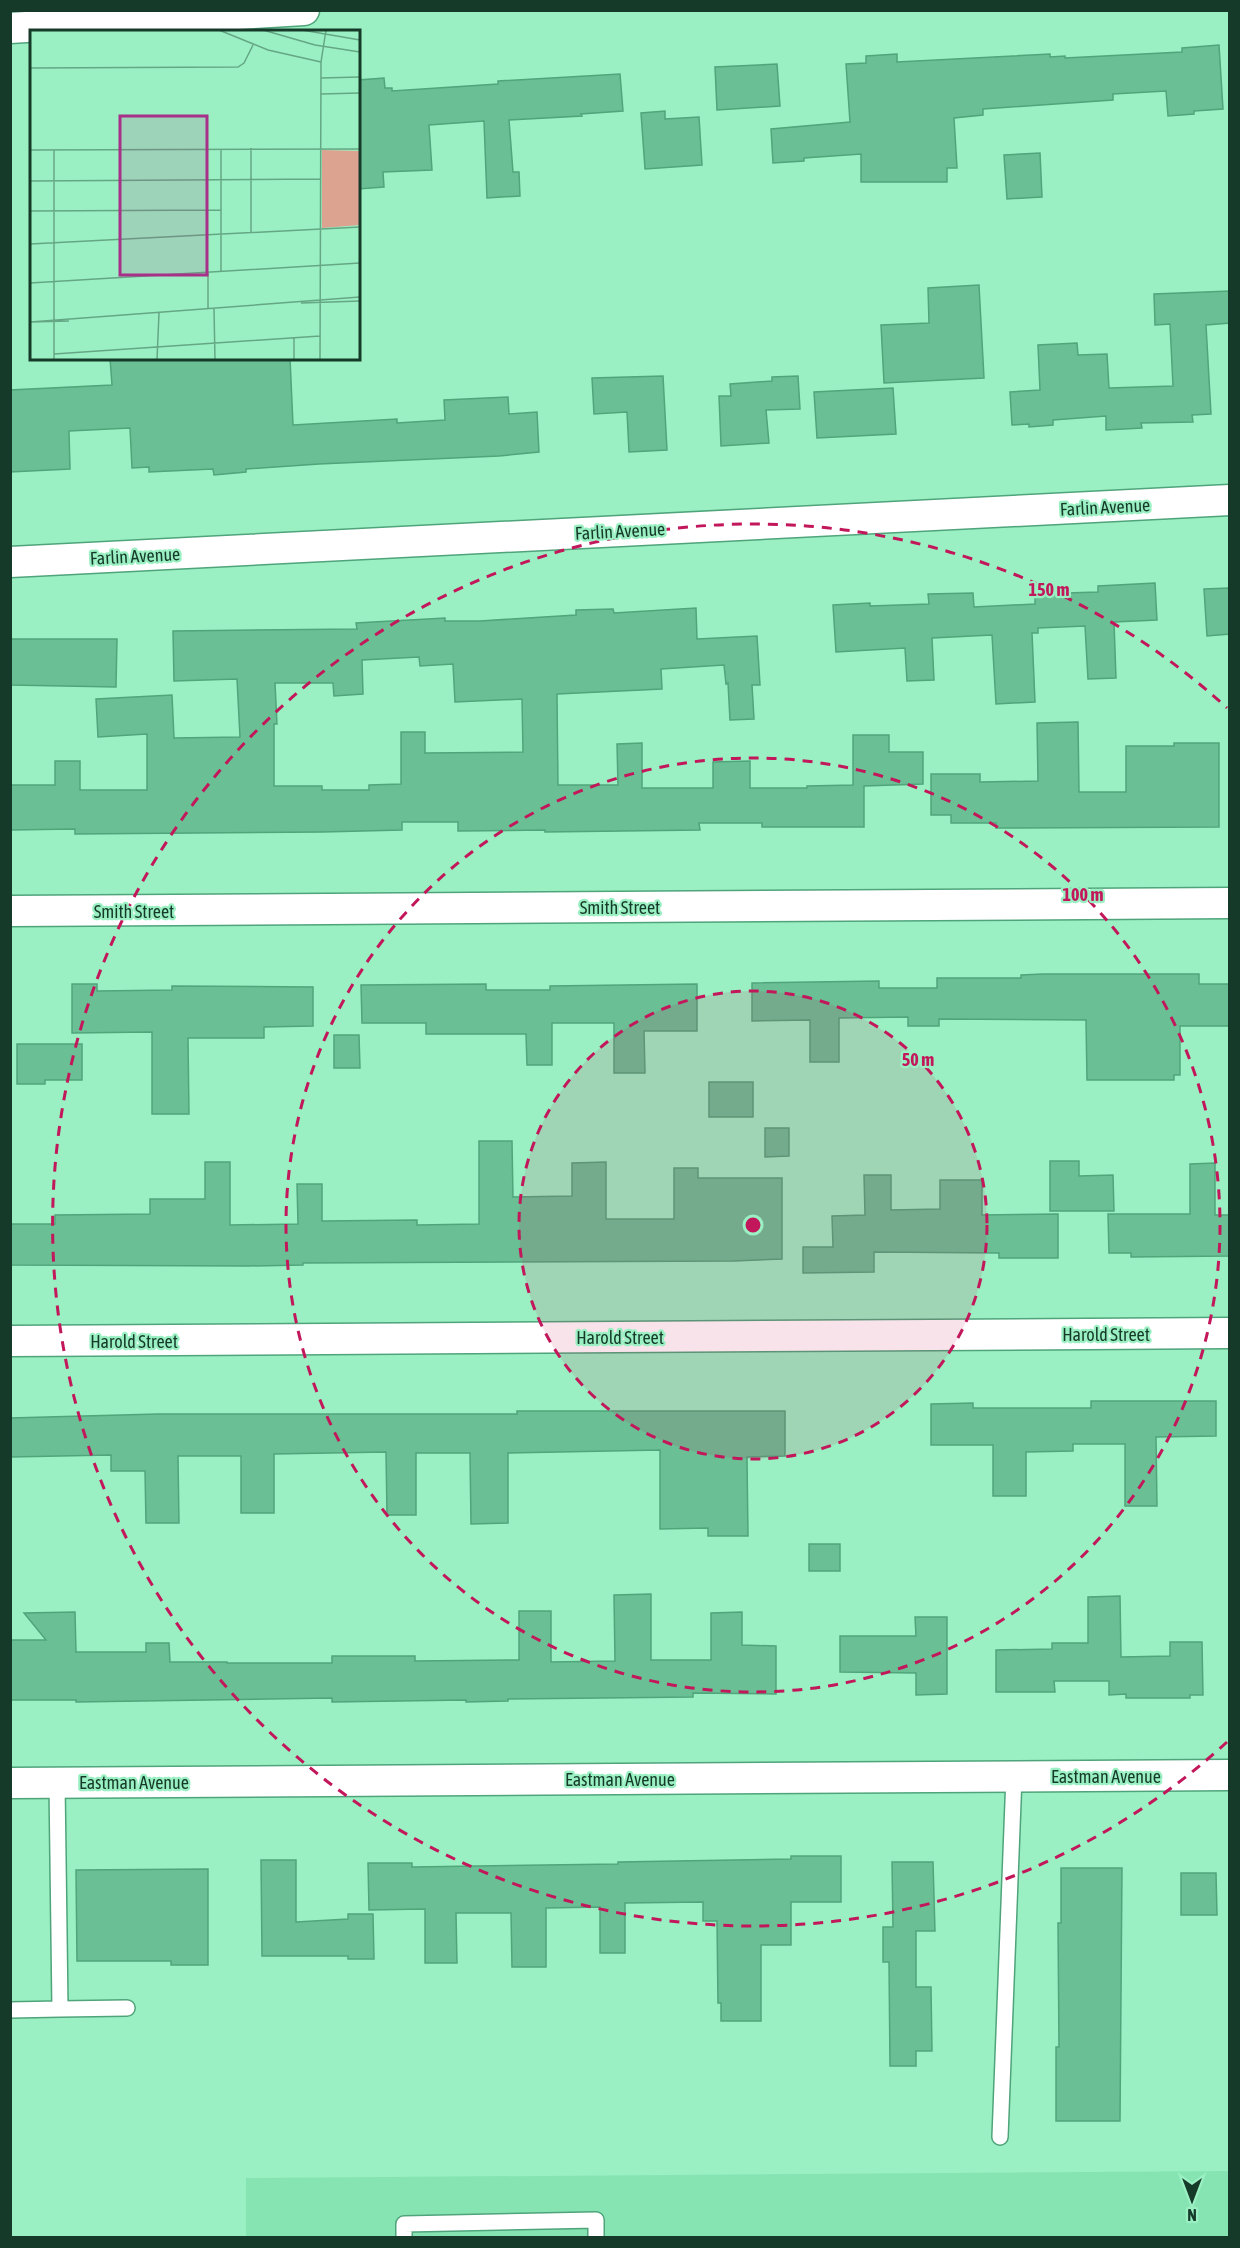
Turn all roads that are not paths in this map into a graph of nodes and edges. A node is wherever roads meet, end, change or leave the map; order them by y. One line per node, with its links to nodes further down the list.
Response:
1 (304, 10): 2 (street)
2 (10, 28)
3 (1230, 500): 4 (street, Farlin Avenue)
4 (10, 562)
5 (1230, 903): 6 (street, Smith Street)
6 (10, 911)
7 (1230, 1333): 8 (street, Harold Street)
8 (10, 1341)
9 (1230, 1775): 10 (street, Eastman Avenue)
10 (1014, 1776): 12 (street, Eastman Avenue); 16 (lane)
11 (10, 1783): 12 (street, Eastman Avenue)
12 (57, 1783): 14 (lane)
13 (127, 2008): 14 (lane)
14 (60, 2009): 15 (lane)
15 (10, 2010)
16 (1000, 2137)
17 (404, 2238): 18 (lane)
18 (596, 2238)

